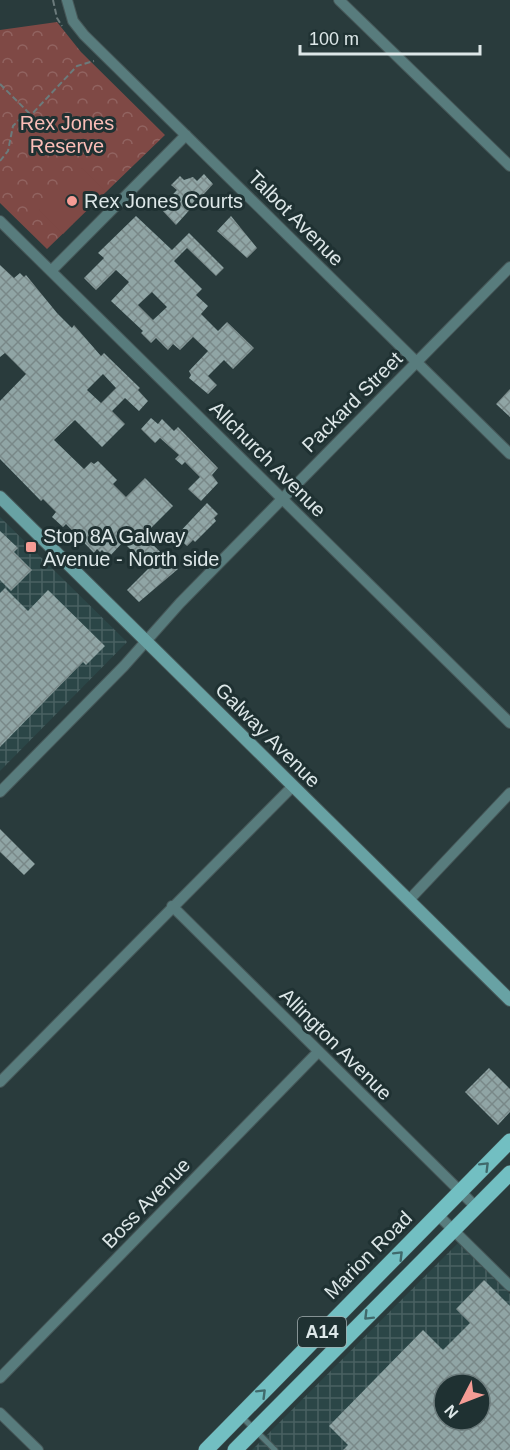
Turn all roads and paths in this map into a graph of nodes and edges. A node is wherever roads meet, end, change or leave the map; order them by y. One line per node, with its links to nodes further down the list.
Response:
1 (67, 0): 6 (street, Talbot Avenue)
2 (339, 0): 8 (street)
3 (94, 61): 5 (path)
4 (0, 84): 5 (path)
5 (31, 115): 7 (path)
6 (186, 135): 11 (street); 12 (street, Talbot Avenue)
7 (0, 161)
8 (510, 166)
9 (0, 221): 11 (street, Allchurch Avenue)
10 (510, 267): 12 (street, Packard Street)
11 (51, 271): 15 (street, Allchurch Avenue)
12 (417, 362): 13 (street, Talbot Avenue); 15 (street, Packard Street)
13 (510, 454)
14 (0, 497): 16 (street, Galway Avenue)
15 (282, 499): 16 (street, Packard Street); 17 (street, Allchurch Avenue)
16 (145, 641): 18 (street, Galway Avenue); 19 (street, Packard Street)
17 (510, 723)
18 (292, 787): 21 (street, Galway Avenue); 22 (street)
19 (0, 792)
20 (510, 793): 21 (street)
21 (409, 900): 23 (street, Galway Avenue)
22 (172, 906): 24 (street, Allington Avenue); 25 (street)
23 (510, 1000)
24 (318, 1052): 28 (street, Allington Avenue); 33 (street, Boss Avenue)
25 (0, 1082)
26 (510, 1141): 28 (main road, Marion Road / A14, one-way to 26)
27 (510, 1173): 29 (main road, A14)
28 (461, 1191): 29 (street, Allington Avenue); 30 (main road, Marion Road / A14)
29 (476, 1207): 31 (main road, A14)
30 (438, 1215): 31 (street); 35 (main road, Marion Road / A14, one-way to 30)
31 (454, 1230): 32 (street); 36 (main road, A14, one-way to 36)
32 (510, 1286)
33 (0, 1378)
34 (0, 1413): 37 (street)
35 (240, 1415): 36 (lane); 38 (main road, Marion Road / A14)
36 (255, 1430): 39 (main road, A14); 40 (lane)
37 (38, 1450)
38 (206, 1450)
39 (235, 1450)
40 (275, 1450)

